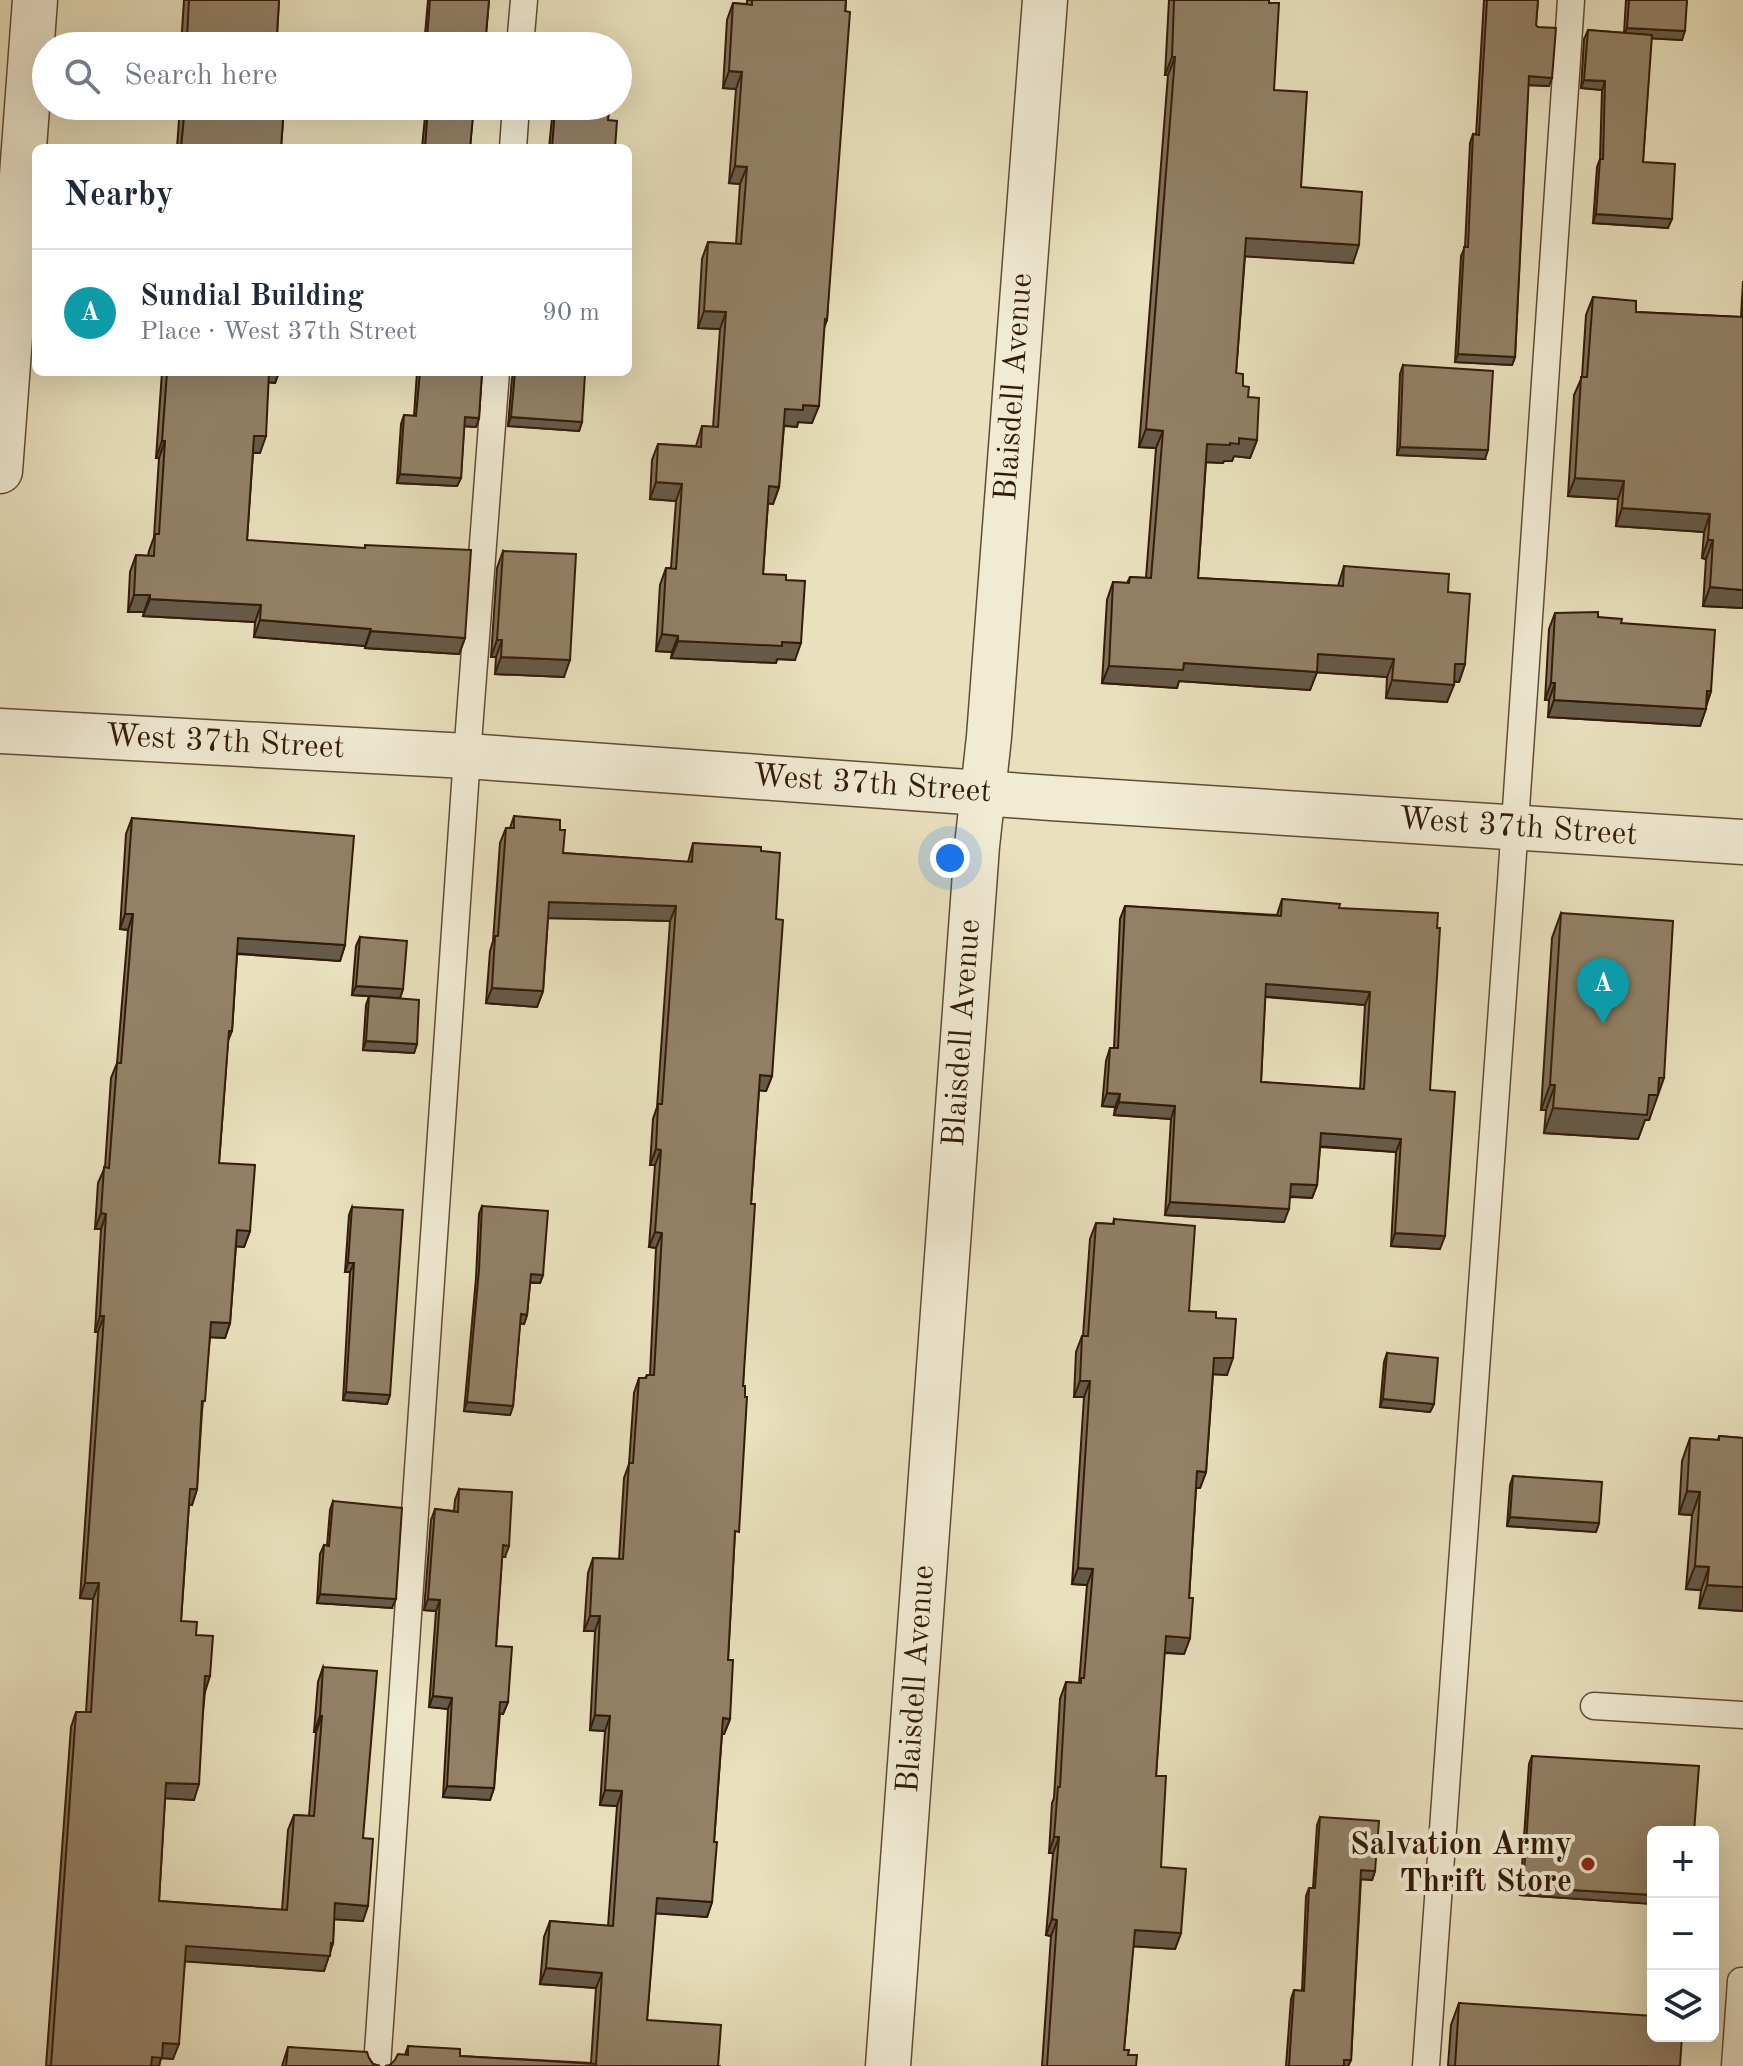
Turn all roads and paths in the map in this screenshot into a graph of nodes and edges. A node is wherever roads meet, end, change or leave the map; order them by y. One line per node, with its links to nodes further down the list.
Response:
1 (35, 0): 5 (street)
2 (524, 0): 6 (lane)
3 (1045, 0): 14 (street, Blaisdell Avenue)
4 (1571, 0): 15 (lane)
5 (33, 32)
6 (521, 32)
7 (32, 40): 11 (street)
8 (515, 120): 9 (lane)
9 (513, 144)
10 (496, 376): 13 (lane)
11 (0, 471)
12 (0, 731): 13 (street, West 37th Street)
13 (467, 756): 14 (street, West 37th Street); 20 (lane)
14 (982, 792): 15 (street, West 37th Street); 21 (street, Blaisdell Avenue)
15 (1515, 828): 16 (street, West 37th Street); 22 (lane)
16 (1743, 842)
17 (1594, 1706): 18 (lane)
18 (1743, 1715)
19 (1743, 1981): 23 (lane)
20 (377, 2066)
21 (888, 2066)
22 (1426, 2066)
23 (1735, 2066)

